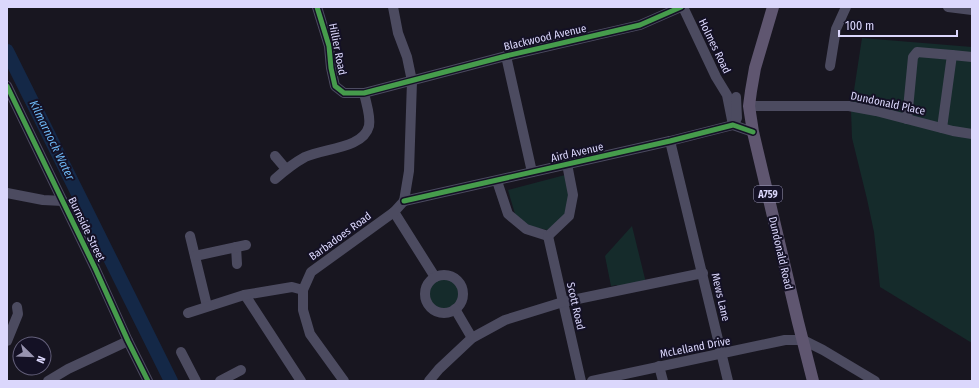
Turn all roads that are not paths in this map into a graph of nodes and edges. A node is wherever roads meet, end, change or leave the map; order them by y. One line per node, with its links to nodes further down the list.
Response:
1 (317, 7): 15 (street, Hillier Road)
2 (393, 7): 12 (street)
3 (682, 7): 9 (street, Blackwood Avenue); 16 (street, Holmes Road)
4 (773, 7): 14 (main road, Dundonald Road / A759)
5 (846, 7): 11 (street)
6 (948, 7): 7 (street)
7 (972, 10)
8 (952, 55): 10 (street); 18 (street); 20 (street)
9 (506, 56): 12 (street, Blackwood Avenue); 27 (street)
10 (972, 57)
11 (830, 66)
12 (412, 81): 15 (street, Hillier Road); 32 (street)
13 (7, 86): 31 (street, Burnside Street)
14 (751, 91): 16 (street); 17 (main road, Dundonald Road / A759)
15 (364, 93): 26 (street)
16 (731, 96): 19 (street, Holmes Road)
17 (749, 106): 18 (street, Dundonald Place); 21 (main road, Dundonald Road / A759)
18 (907, 119): 20 (street, Dundonald Place)
19 (733, 125): 21 (street); 23 (street, Aird Avenue)
20 (942, 128): 22 (street, Dundonald Place)
21 (753, 132): 48 (main road, Dundonald Road / A759)
22 (972, 134)
23 (670, 141): 25 (street, Aird Avenue); 38 (street, Mews Lane)
24 (275, 156): 26 (street)
25 (567, 164): 27 (street, Aird Avenue); 35 (street)
26 (286, 169): 28 (street)
27 (532, 172): 29 (street, Aird Avenue)
28 (275, 179)
29 (497, 181): 32 (street, Aird Avenue); 35 (street)
30 (7, 193): 31 (street)
31 (63, 201): 50 (street, Burnside Street)
32 (404, 201): 33 (street, Barbadoes Road)
33 (394, 212): 39 (street); 40 (street, Barbadoes Road)
34 (190, 236): 36 (street)
35 (548, 236): 42 (street, Scott Road)
36 (195, 256): 37 (street); 43 (street)
37 (237, 264)
38 (703, 273): 42 (street); 52 (street, Mews Lane)
39 (435, 277): 45 (street); 45 (street)
40 (303, 290): 41 (street); 60 (street, Barbadoes Road)
41 (245, 295): 43 (street); 59 (street)
42 (563, 302): 47 (street); 62 (street, Scott Road)
43 (207, 306): 46 (street)
44 (17, 307): 49 (street)
45 (455, 309): 47 (street)
46 (188, 313)
47 (472, 338): 61 (street)
48 (803, 340): 52 (street, McLelland Drive); 66 (main road, Dundonald Road / A759); 67 (street)
49 (7, 341)
50 (128, 341): 55 (street); 56 (street, Burnside Street)
51 (181, 352): 57 (street)
52 (722, 354): 53 (street, McLelland Drive); 65 (street, Mews Lane)
53 (660, 366): 63 (street, McLelland Drive); 64 (street)
54 (241, 370): 58 (street)
55 (48, 381)
56 (148, 381)
57 (196, 381)
58 (220, 381)
59 (301, 381)
60 (344, 381)
61 (429, 381)
62 (580, 381)
63 (592, 381)
64 (663, 381)
65 (728, 381)
66 (813, 381)
67 (875, 381)

